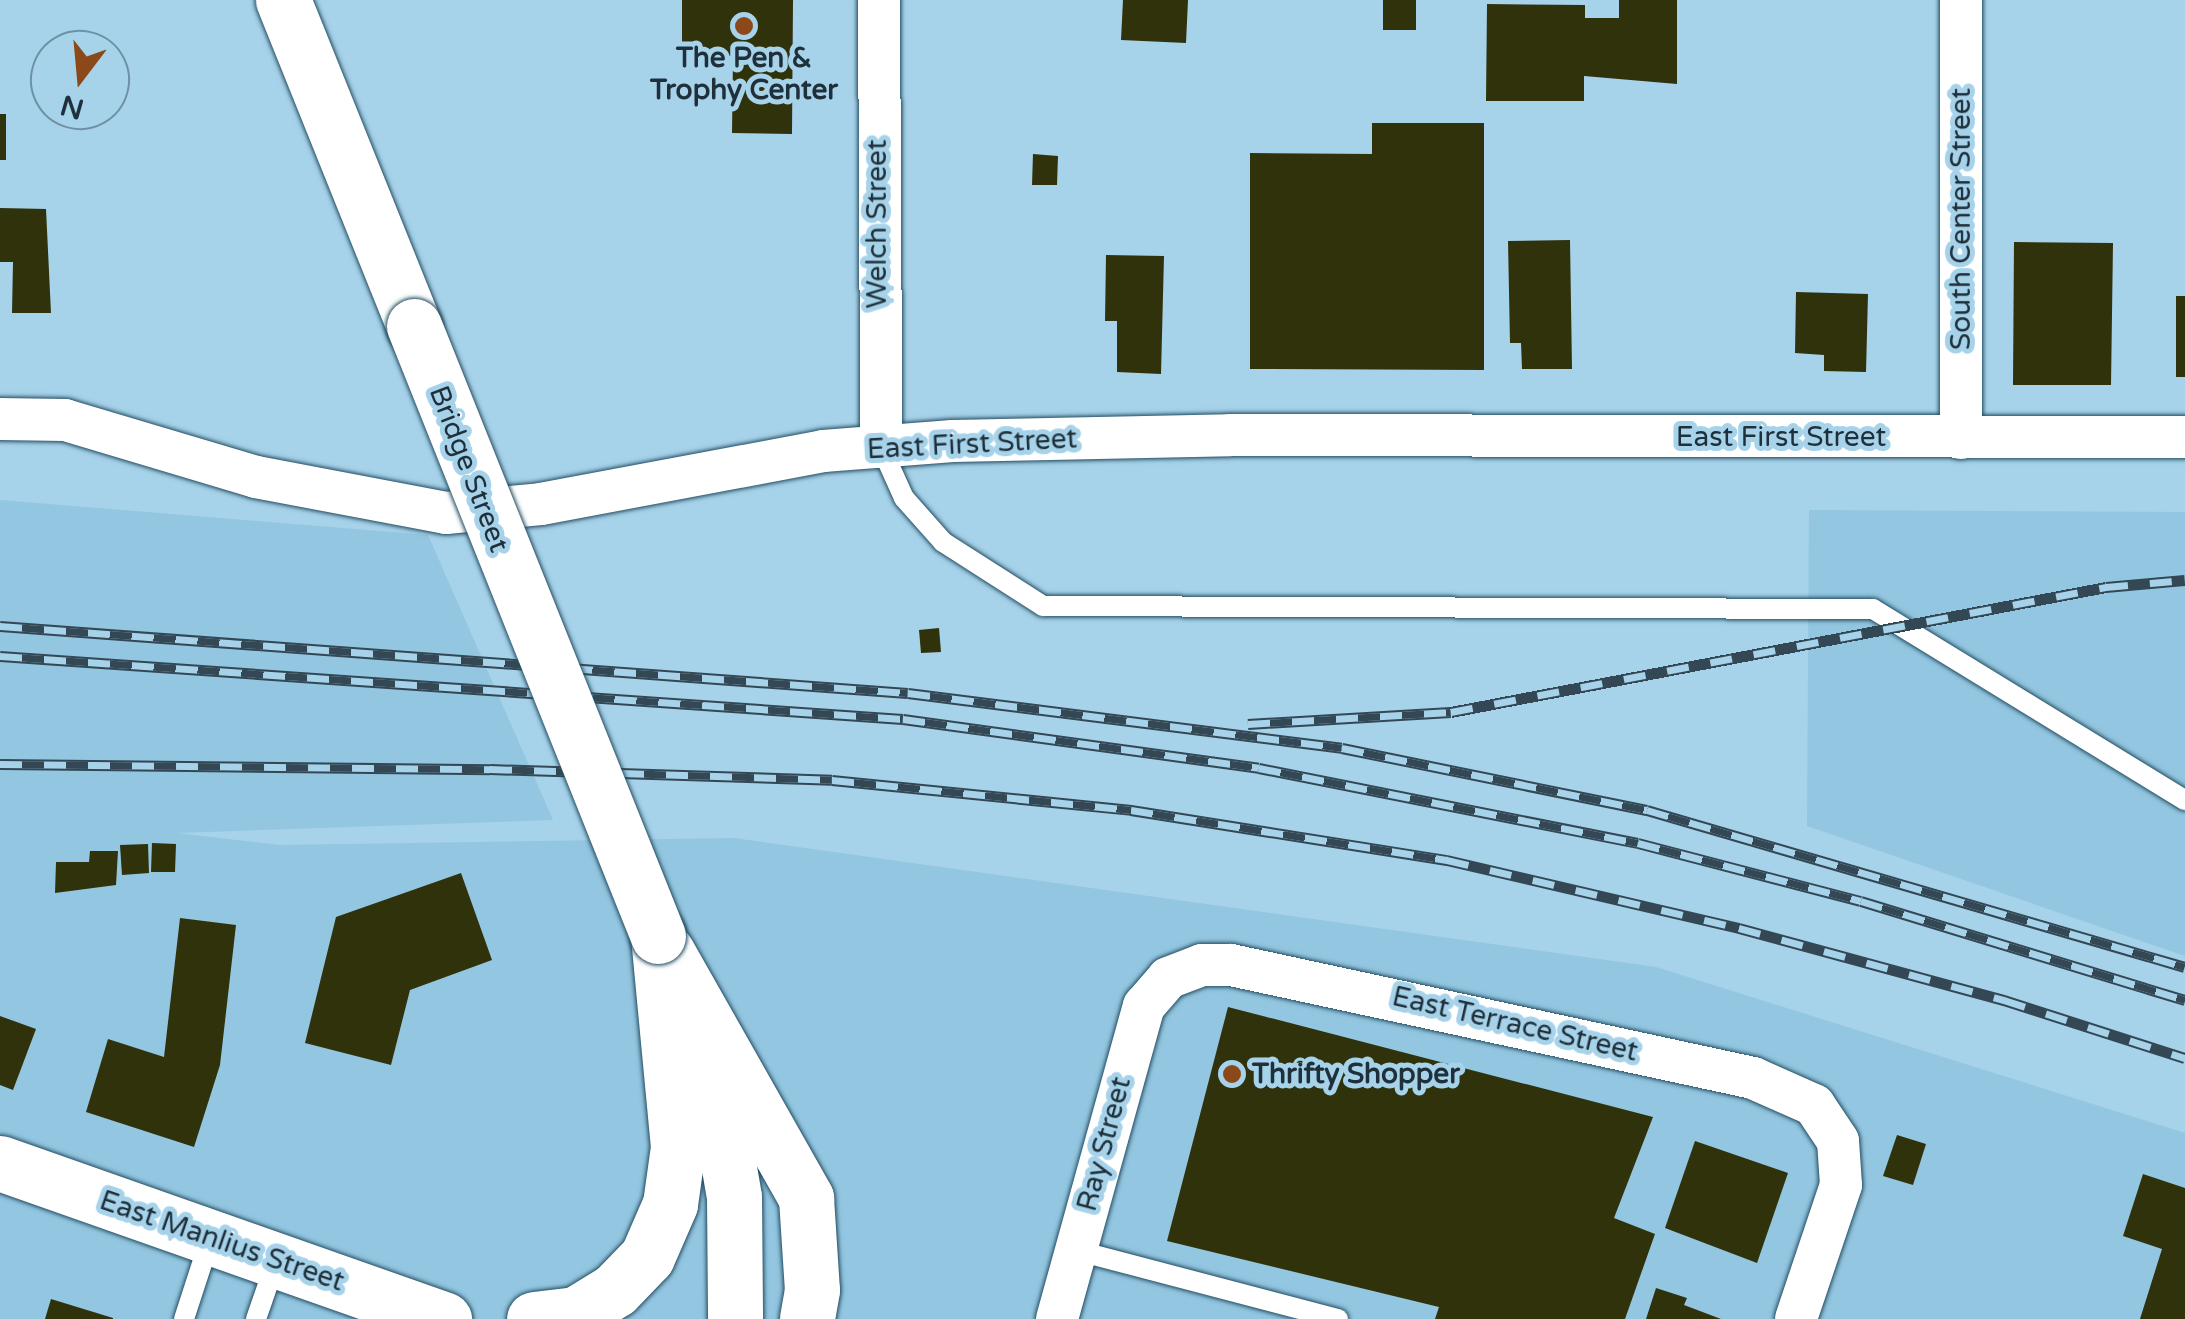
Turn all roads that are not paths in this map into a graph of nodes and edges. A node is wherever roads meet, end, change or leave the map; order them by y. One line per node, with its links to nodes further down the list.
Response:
1 (284, 0): 9 (main road, Bridge Street, bridge)
2 (878, 0): 7 (street, Welch Street)
3 (1961, 0): 6 (street, South Center Street)
4 (0, 419): 7 (street, East First Street)
5 (2185, 436): 6 (street, East First Street)
6 (1961, 438): 7 (street, East First Street)
7 (881, 447): 8 (lane)
8 (2185, 800)
9 (658, 936): 12 (main road, Bridge Street); 21 (main road); 22 (main road, Bridge Street)
10 (1168, 978): 14 (street, Ray Street); 26 (street, East Terrace Street)
11 (0, 1163): 13 (main road, East Manlius Street)
12 (806, 1198): 23 (main road, Bridge Street); 24 (main road)
13 (211, 1237): 15 (main road, East Manlius Street); 18 (lane)
14 (1076, 1250): 17 (street, Ray Street); 25 (lane)
15 (276, 1260): 16 (main road, East Manlius Street); 19 (lane)
16 (378, 1308): 20 (main road, East Manlius Street)
17 (1058, 1317)
18 (184, 1319)
19 (256, 1319)
20 (444, 1319)
21 (534, 1319)
22 (736, 1319)
23 (808, 1319)
24 (850, 1319)
25 (1338, 1319)
26 (1796, 1319)

